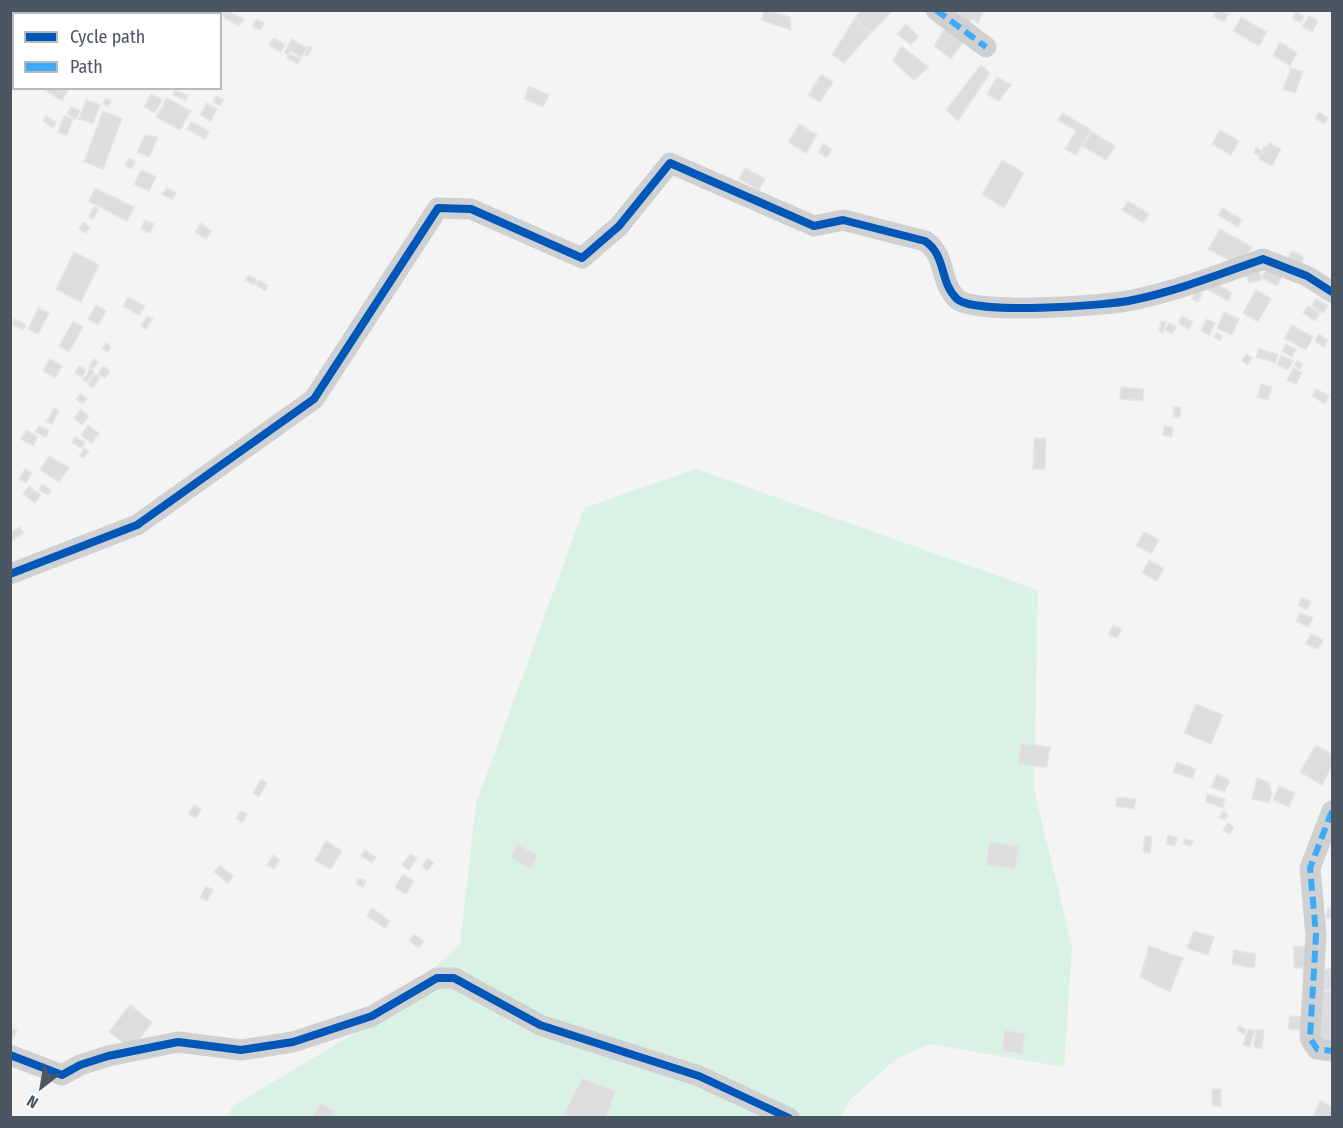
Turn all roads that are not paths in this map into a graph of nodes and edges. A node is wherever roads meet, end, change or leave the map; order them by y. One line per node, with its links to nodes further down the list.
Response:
1 (936, 10): 2 (street)
2 (986, 47)
3 (1332, 292): 4 (street)
4 (10, 574)
5 (1332, 811): 6 (street)
6 (1332, 1051)
7 (10, 1055): 8 (street)
8 (789, 1118)

